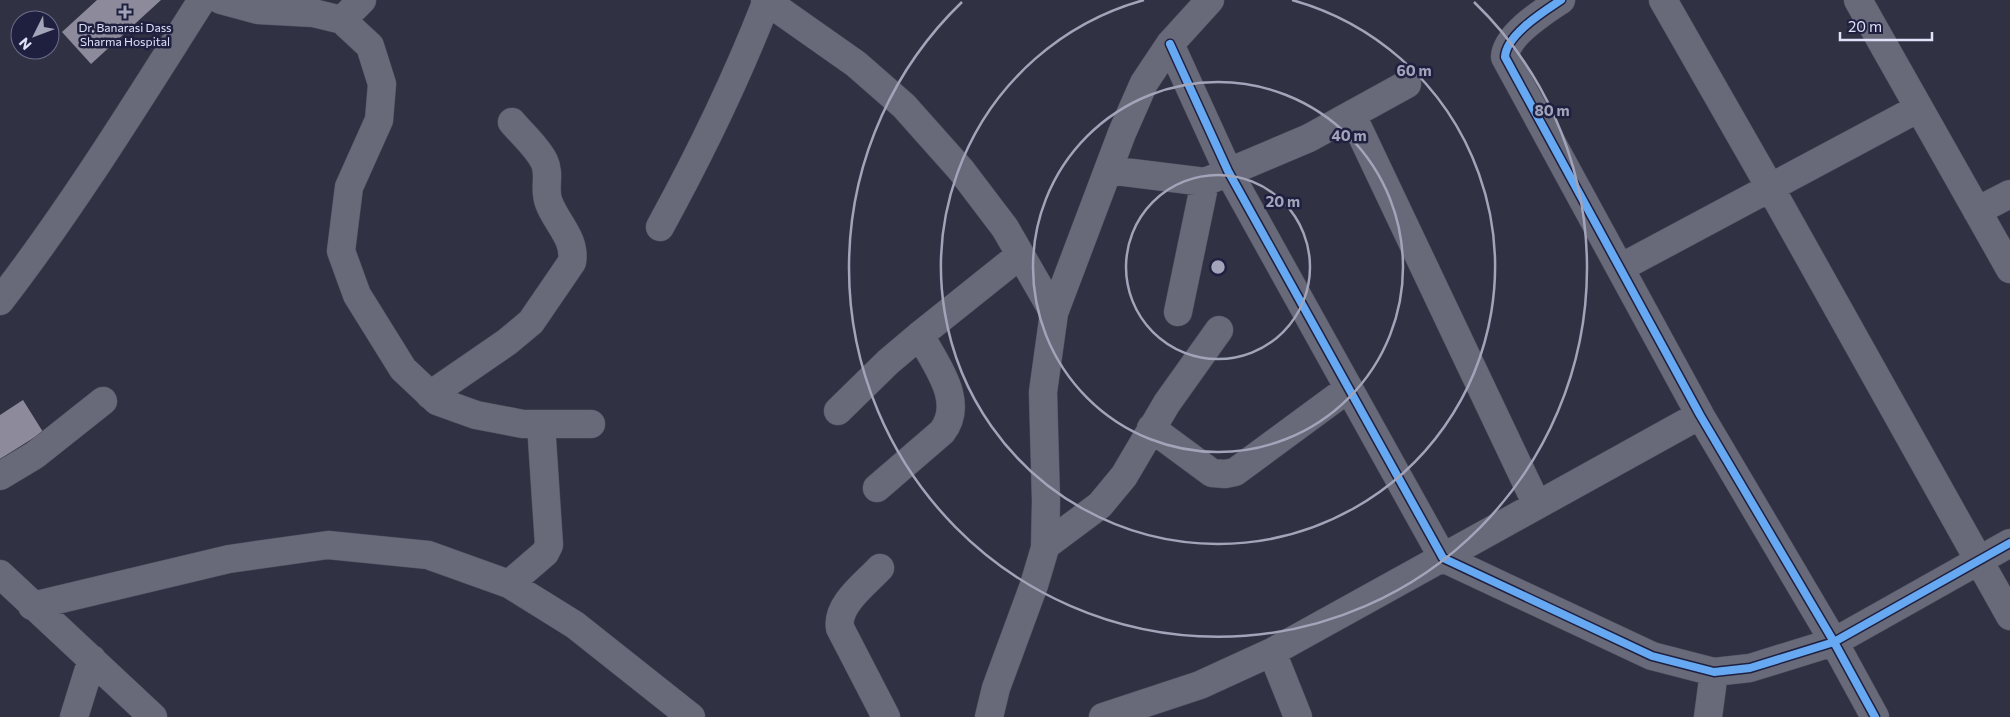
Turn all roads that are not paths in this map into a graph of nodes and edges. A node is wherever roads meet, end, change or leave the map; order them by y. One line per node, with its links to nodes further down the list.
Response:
1 (202, 0): 24 (street)
2 (221, 0): 9 (street)
3 (362, 0): 9 (street)
4 (1560, 0): 22 (street)
5 (1662, 0): 17 (street)
6 (1858, 0): 12 (street)
7 (766, 1): 20 (street); 21 (street)
8 (1204, 2): 10 (street)
9 (342, 20): 30 (street)
10 (1170, 44): 15 (street); 16 (street)
11 (1407, 84): 13 (street)
12 (1919, 108): 17 (street); 19 (street)
13 (1352, 115): 16 (street); 39 (street)
14 (512, 122): 30 (street)
15 (1108, 170): 16 (street); 26 (street)
16 (1217, 176): 25 (street); 29 (street)
17 (1771, 189): 22 (street); 43 (street)
18 (2010, 194): 19 (street)
19 (1977, 211): 23 (street)
20 (660, 227)
21 (1020, 255): 26 (street); 28 (street)
22 (1620, 268): 33 (street)
23 (2010, 268)
24 (0, 301)
25 (1178, 312)
26 (1054, 313): 41 (street)
27 (1219, 330): 36 (street)
28 (920, 335): 32 (street); 38 (street)
29 (1349, 388): 36 (street); 42 (street)
30 (430, 395): 34 (street)
31 (103, 401): 37 (street)
32 (838, 411)
33 (1700, 415): 39 (street); 49 (street)
34 (542, 424): 35 (street); 46 (street)
35 (592, 424)
36 (1151, 428): 41 (street)
37 (0, 476)
38 (877, 488)
39 (1537, 505): 42 (street)
40 (2010, 543): 43 (street)
41 (1045, 546): 57 (street)
42 (1443, 558): 50 (street); 52 (street)
43 (1979, 560): 48 (street); 49 (street)
44 (880, 568): 56 (street)
45 (0, 574): 47 (street)
46 (510, 584): 47 (street); 55 (street)
47 (32, 606): 51 (street)
48 (2010, 616)
49 (1834, 642): 52 (street); 61 (street)
50 (1272, 652): 58 (street); 59 (street)
51 (92, 659): 53 (street); 54 (street)
52 (1714, 672): 60 (street)
53 (74, 717)
54 (153, 717)
55 (691, 717)
56 (886, 717)
57 (989, 717)
58 (1103, 717)
59 (1298, 717)
60 (1708, 717)
61 (1875, 717)

